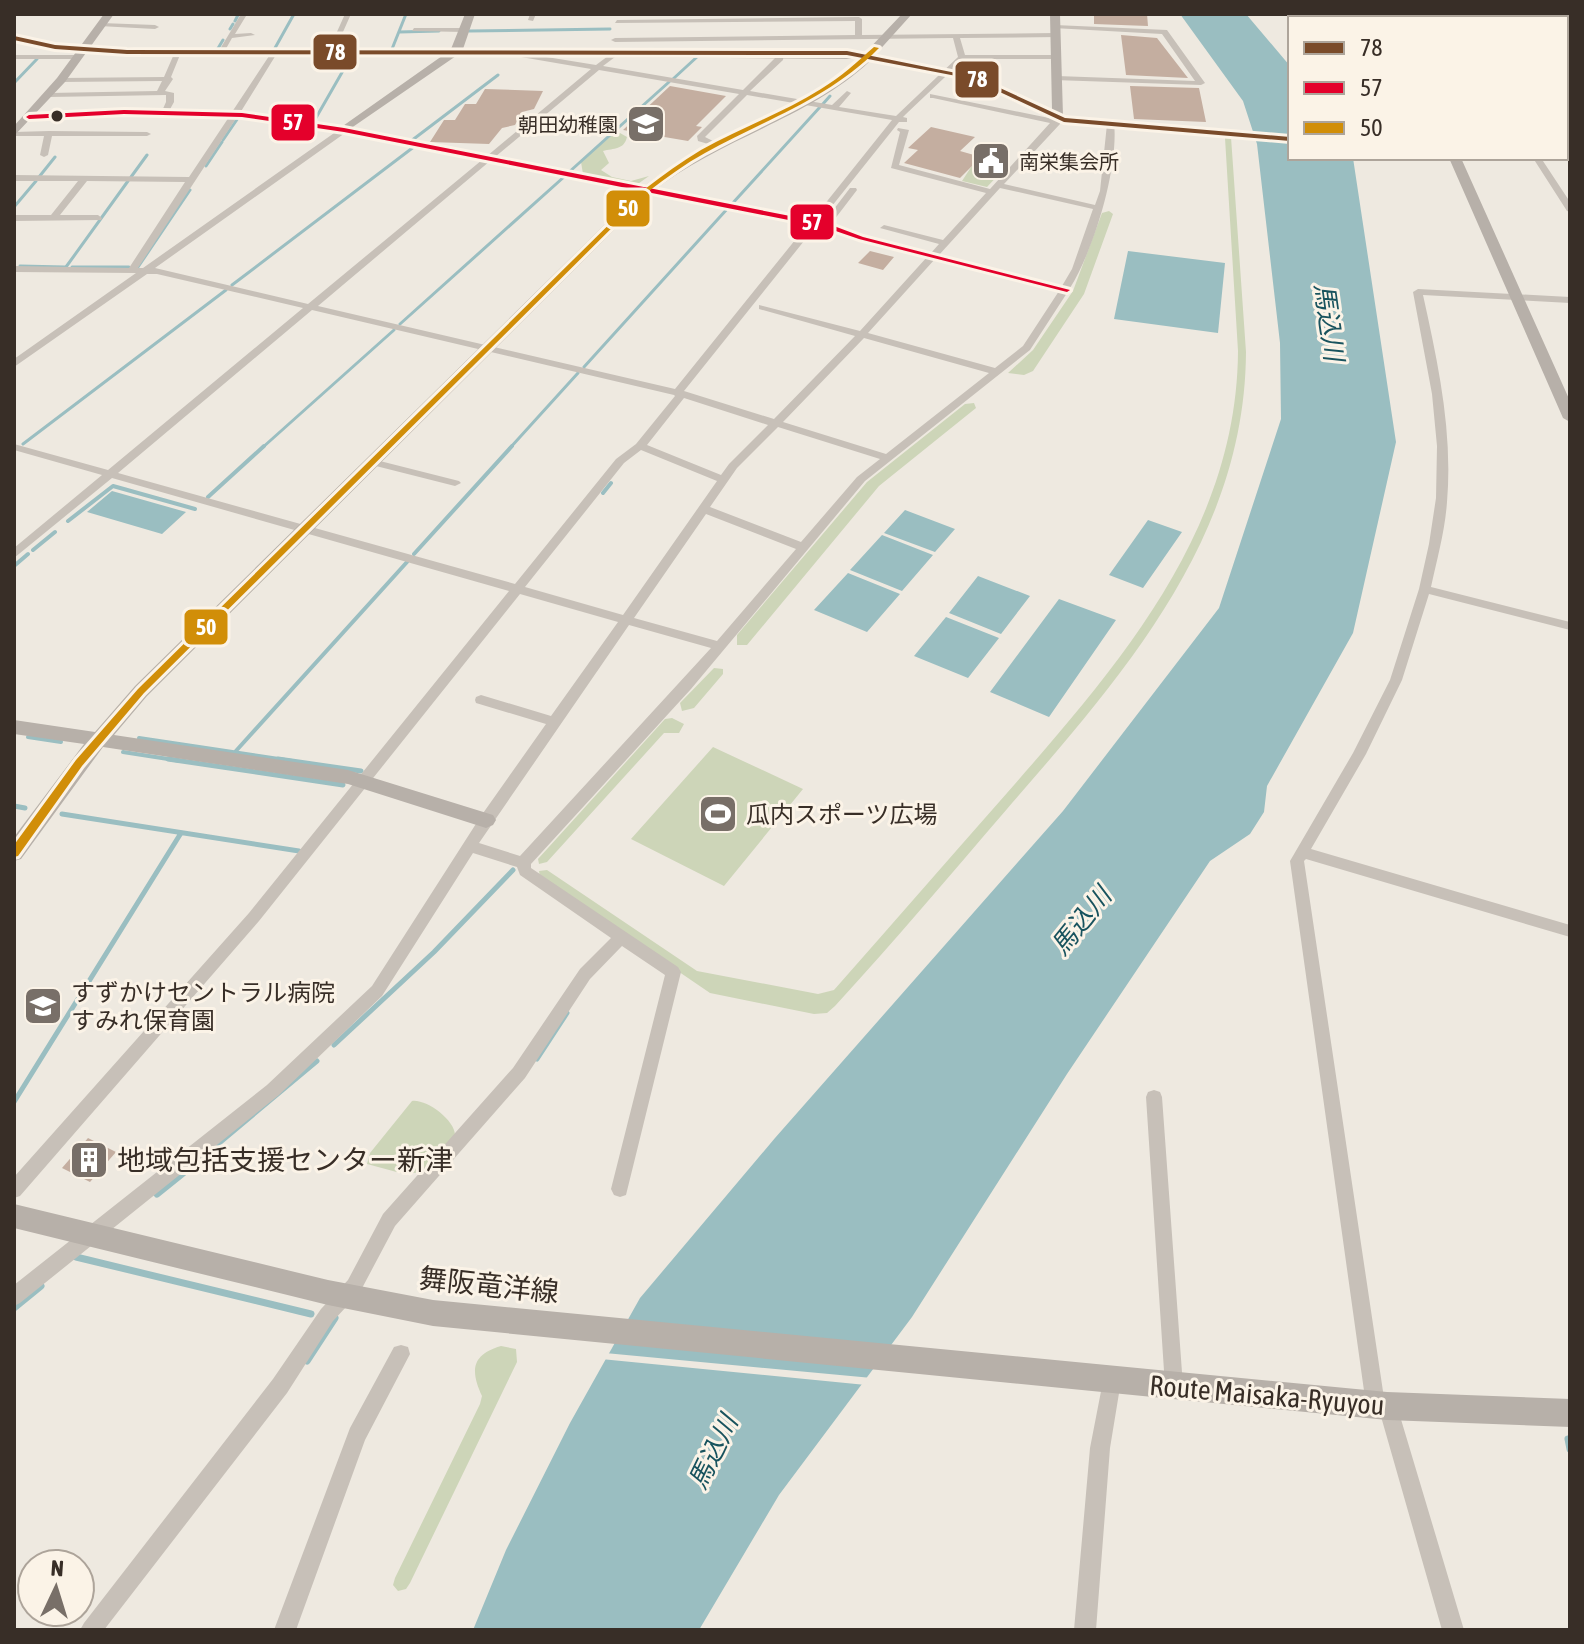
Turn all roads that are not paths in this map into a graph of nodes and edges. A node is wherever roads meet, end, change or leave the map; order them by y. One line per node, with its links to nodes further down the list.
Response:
1 (109, 14): 10 (street)
2 (249, 14): 16 (street)
3 (348, 14): 26 (street)
4 (470, 14): 13 (street)
5 (907, 14): 19 (street)
6 (1055, 14): 14 (street)
7 (765, 17): 8 (street); 18 (street); 21 (street)
8 (618, 18): 22 (street)
9 (958, 24): 17 (street)
10 (101, 25): 11 (street); 31 (street)
11 (155, 27)
12 (414, 30): 13 (street)
13 (464, 30): 27 (street)
14 (1056, 31): 17 (street); 35 (street); 38 (street)
15 (251, 35): 16 (street)
16 (230, 36): 24 (street)
17 (958, 36): 19 (street); 34 (street)
18 (858, 37): 19 (street); 21 (street)
19 (886, 37): 32 (street)
20 (14, 38): 31 (street)
21 (766, 39): 22 (street); 29 (street)
22 (615, 48): 28 (street); 29 (street); 36 (street)
23 (179, 52): 24 (street); 31 (street); 39 (street)
24 (220, 52): 25 (street)
25 (276, 52): 26 (street); 49 (street)
26 (330, 52): 27 (street)
27 (454, 52): 28 (street); 55 (street)
28 (525, 52): 36 (street)
29 (766, 52): 30 (street)
30 (780, 52): 32 (street); 42 (street)
31 (81, 53): 33 (street); 40 (street)
32 (869, 56): 37 (street); 46 (street)
33 (14, 57)
34 (962, 57): 35 (street); 37 (street)
35 (1056, 57): 38 (street)
36 (600, 68): 42 (street); 63 (street)
37 (952, 72): 45 (street); 51 (street); 52 (street)
38 (1057, 78): 52 (street)
39 (169, 79): 40 (street); 41 (street)
40 (61, 80): 44 (street)
41 (160, 93): 44 (street); 48 (street)
42 (745, 93): 46 (street); 61 (street)
43 (847, 93): 47 (street)
44 (49, 95): 50 (street)
45 (933, 96): 52 (street); 53 (street)
46 (800, 102): 47 (street); 61 (street)
47 (834, 108): 51 (street)
48 (164, 114): 49 (street); 50 (street)
49 (235, 115): 55 (street); 68 (street)
50 (29, 117): 58 (street)
51 (898, 119): 53 (street); 76 (street)
52 (1057, 120): 54 (street); 69 (street)
53 (908, 121): 56 (street)
54 (1111, 124): 60 (street); 71 (street)
55 (344, 130): 63 (street); 82 (street)
56 (901, 130): 69 (street); 76 (street)
57 (49, 133): 58 (street); 59 (street); 62 (street)
58 (14, 134)
59 (147, 134)
60 (1288, 139)
61 (712, 144): 70 (street)
62 (44, 155)
63 (490, 159): 70 (street); 86 (street)
64 (1456, 160): 84 (street)
65 (1538, 160): 72 (street)
66 (14, 178): 67 (street)
67 (84, 179): 68 (street); 74 (street)
68 (192, 180): 81 (street)
69 (994, 188): 71 (street); 78 (street)
70 (647, 190): 76 (street); 89 (street)
71 (1098, 208): 83 (street)
72 (1570, 209)
73 (14, 218): 74 (street)
74 (53, 218): 75 (street)
75 (98, 218)
76 (820, 224): 79 (street); 92 (street)
77 (884, 228): 78 (street)
78 (945, 243): 79 (street)
79 (933, 256): 83 (street); 88 (street)
80 (14, 269): 81 (street)
81 (131, 271): 82 (street)
82 (146, 271): 86 (street); 90 (street)
83 (1067, 290): 91 (street)
84 (1514, 297): 85 (street); 93 (street); 107 (street)
85 (1570, 300)
86 (312, 307): 89 (street); 99 (street)
87 (762, 307): 88 (street)
88 (862, 334): 91 (street); 94 (street)
89 (488, 348): 92 (street); 98 (street)
90 (14, 364)
91 (997, 372): 97 (street)
92 (680, 393): 94 (street); 95 (street)
93 (1569, 412)
94 (776, 423): 97 (street); 100 (street)
95 (640, 446): 100 (street); 106 (street)
96 (14, 447): 99 (street)
97 (888, 458): 104 (street)
98 (372, 462): 101 (street); 103 (street)
99 (110, 474): 103 (street); 105 (street)
100 (724, 480): 102 (street)
101 (455, 483)
102 (704, 509): 104 (street); 108 (street)
103 (304, 530): 106 (street); 114 (street)
104 (802, 547): 110 (street)
105 (14, 554)
106 (518, 588): 108 (street); 115 (street)
107 (1425, 589): 109 (street); 118 (street)
108 (628, 620): 110 (street); 112 (street)
109 (1570, 626)
110 (719, 646): 120 (street)
111 (481, 700): 112 (street)
112 (555, 722): 116 (street)
113 (14, 727): 114 (street)
114 (98, 739): 115 (street); 119 (street)
115 (363, 781): 116 (street); 125 (street)
116 (486, 820): 117 (street)
117 (470, 846): 120 (street); 127 (street)
118 (1302, 852): 121 (street); 134 (street)
119 (14, 853)
120 (523, 863): 122 (street)
121 (1570, 931)
122 (621, 937): 124 (street); 128 (street)
123 (1154, 1097): 133 (street)
124 (620, 1189)
125 (14, 1190)
126 (14, 1216): 127 (street, 舞阪竜洋線)
127 (93, 1232): 128 (street, 舞阪竜洋線); 129 (street)
128 (345, 1296): 131 (street, 舞阪竜洋線); 136 (street)
129 (14, 1297)
130 (401, 1354): 137 (street)
131 (965, 1364): 132 (street, Route Maisaka-Ryuyou)
132 (1112, 1381): 133 (street, Route Maisaka-Ryuyou); 138 (street)
133 (1174, 1386): 134 (street, Route Maisaka-Ryuyou)
134 (1382, 1405): 135 (street, Route Maisaka-Ryuyou); 139 (street)
135 (1570, 1413)
136 (91, 1630)
137 (285, 1630)
138 (1085, 1630)
139 (1453, 1630)

